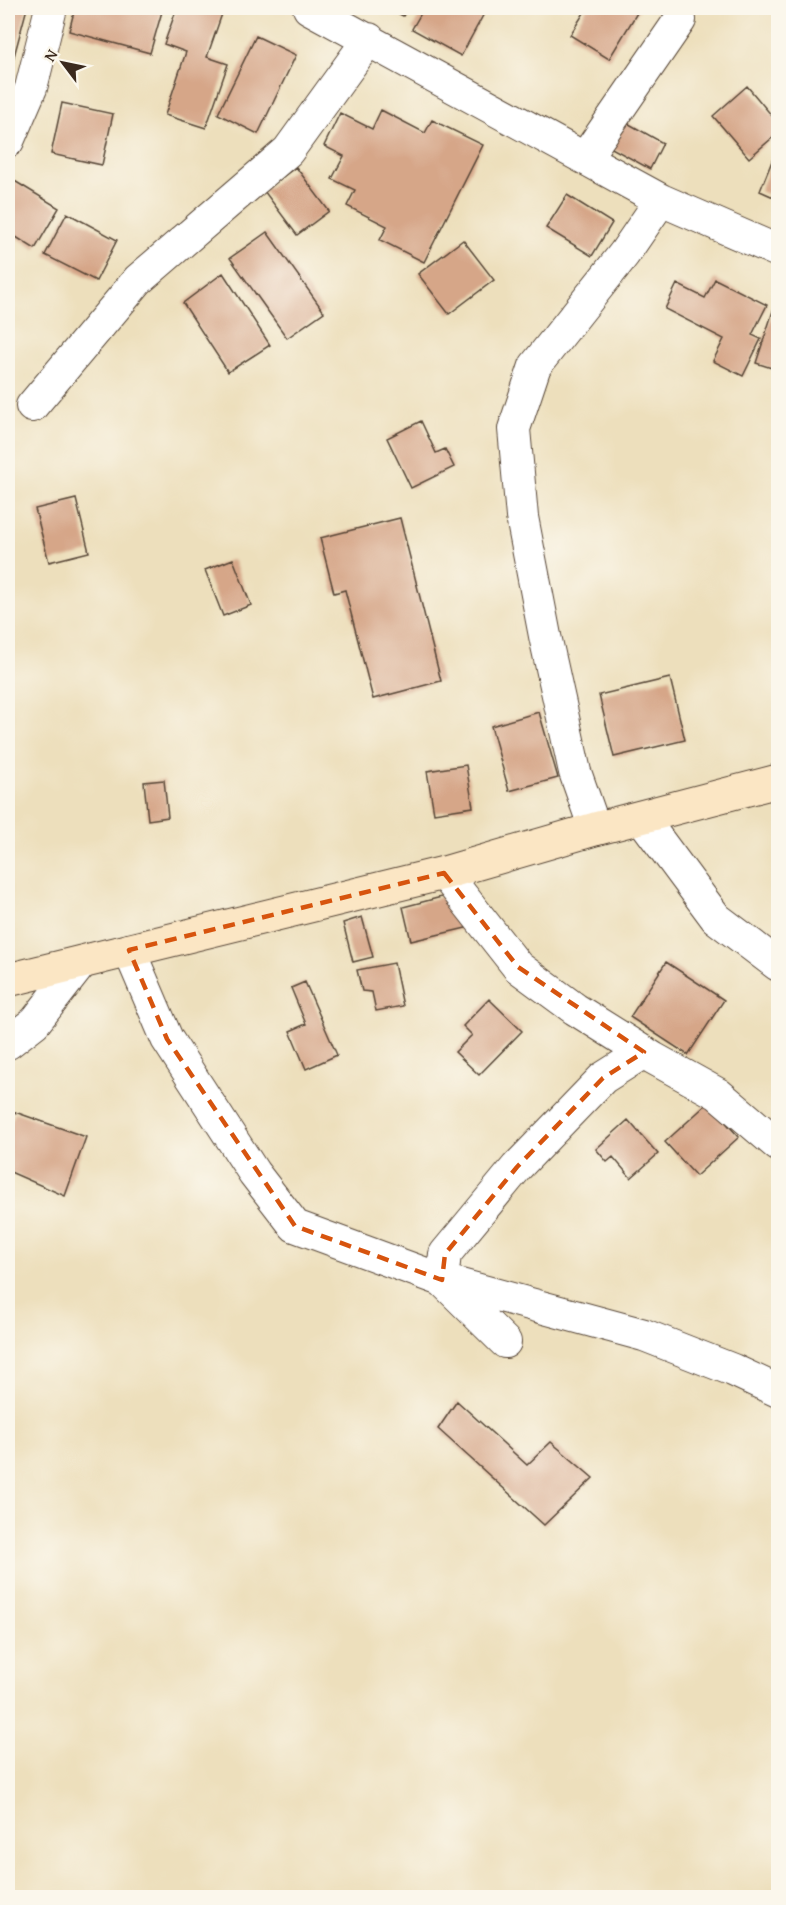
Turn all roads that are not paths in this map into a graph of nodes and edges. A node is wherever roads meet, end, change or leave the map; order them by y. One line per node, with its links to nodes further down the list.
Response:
1 (51, 8): 5 (street)
2 (309, 8): 4 (street)
3 (676, 12): 6 (street)
4 (369, 39): 6 (street); 9 (street)
5 (8, 141)
6 (585, 158): 7 (street)
7 (661, 200): 8 (street); 12 (street)
8 (778, 251)
9 (32, 406)
10 (778, 781): 11 (street)
11 (641, 818): 12 (street); 16 (street)
12 (595, 829): 13 (street)
13 (444, 873): 14 (street); 19 (street)
14 (129, 950): 15 (street); 21 (street)
15 (82, 962): 17 (street); 18 (street)
16 (778, 965)
17 (8, 980)
18 (8, 1043)
19 (644, 1052): 20 (street); 21 (street)
20 (778, 1145)
21 (442, 1280): 22 (street); 23 (street)
22 (505, 1342)
23 (778, 1391)

